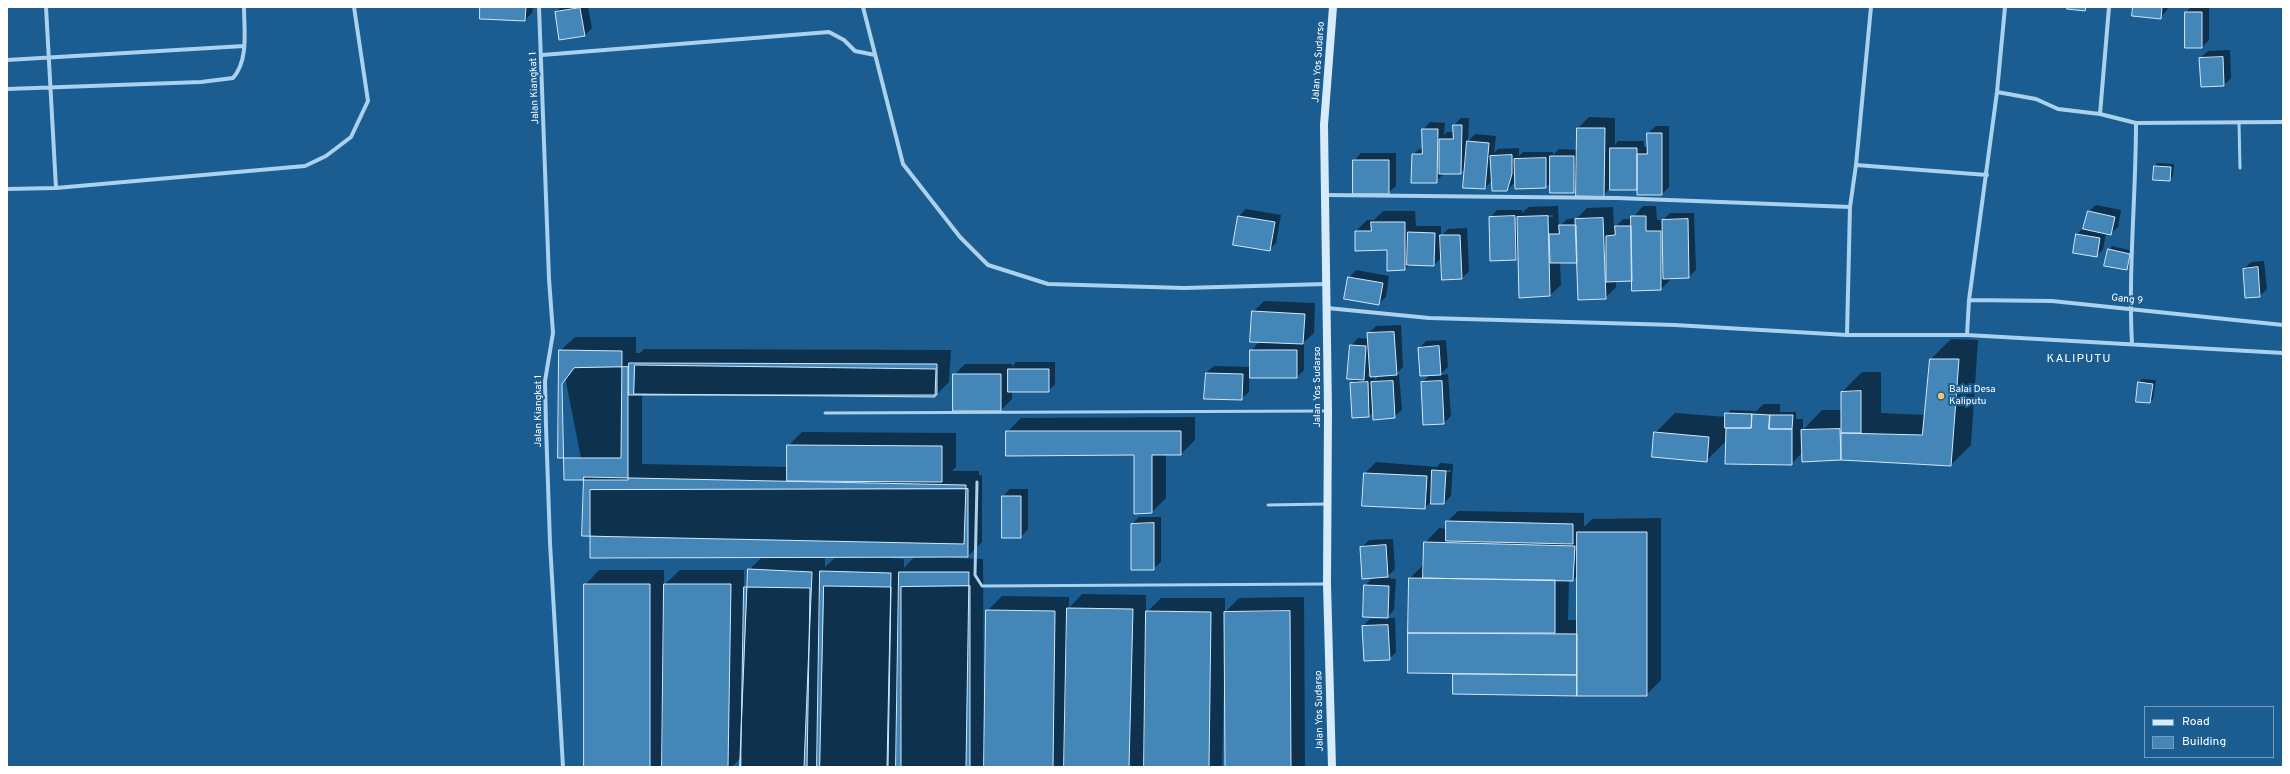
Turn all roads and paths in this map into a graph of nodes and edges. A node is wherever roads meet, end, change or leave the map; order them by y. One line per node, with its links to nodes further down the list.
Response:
1 (46, 7): 13 (street)
2 (244, 7): 10 (street)
3 (354, 7): 25 (street)
4 (539, 7): 11 (street, Jalan Kiangkat 1)
5 (863, 7): 12 (street)
6 (1334, 7): 27 (street, Jalan Yos Sudarso)
7 (1871, 7): 22 (street)
8 (2005, 7): 17 (street)
9 (2109, 7): 18 (street)
10 (244, 46): 13 (street); 15 (street)
11 (542, 55): 12 (street); 44 (street, Jalan Kiangkat 1)
12 (876, 55): 29 (street)
13 (50, 59): 14 (street); 15 (street)
14 (7, 60)
15 (50, 88): 16 (street); 25 (street)
16 (7, 89)
17 (1997, 92): 18 (street); 24 (street)
18 (2100, 114): 21 (street)
19 (2240, 122): 20 (street); 21 (street); 23 (lane)
20 (2283, 122)
21 (2136, 123): 32 (street)
22 (1856, 165): 24 (street); 28 (street)
23 (2240, 168)
24 (1987, 175): 30 (street)
25 (56, 188): 26 (street)
26 (7, 189)
27 (1326, 195): 28 (street); 29 (street, Jalan Yos Sudarso)
28 (1850, 207): 34 (street)
29 (1326, 284): 31 (street, Jalan Yos Sudarso)
30 (1969, 300): 32 (street, Gang 9); 35 (street)
31 (1327, 308): 34 (street); 38 (street, Jalan Yos Sudarso)
32 (2130, 309): 33 (street, Gang 9); 36 (street)
33 (2283, 325)
34 (1846, 334): 35 (street)
35 (1967, 335): 36 (street)
36 (2132, 344): 37 (street)
37 (2283, 353)
38 (1328, 411): 39 (lane); 41 (street, Jalan Yos Sudarso)
39 (825, 413)
40 (977, 482): 43 (lane)
41 (1328, 504): 42 (lane); 43 (street, Jalan Yos Sudarso)
42 (1268, 505)
43 (1327, 584): 45 (street, Jalan Yos Sudarso)
44 (563, 767)
45 (1332, 767)

